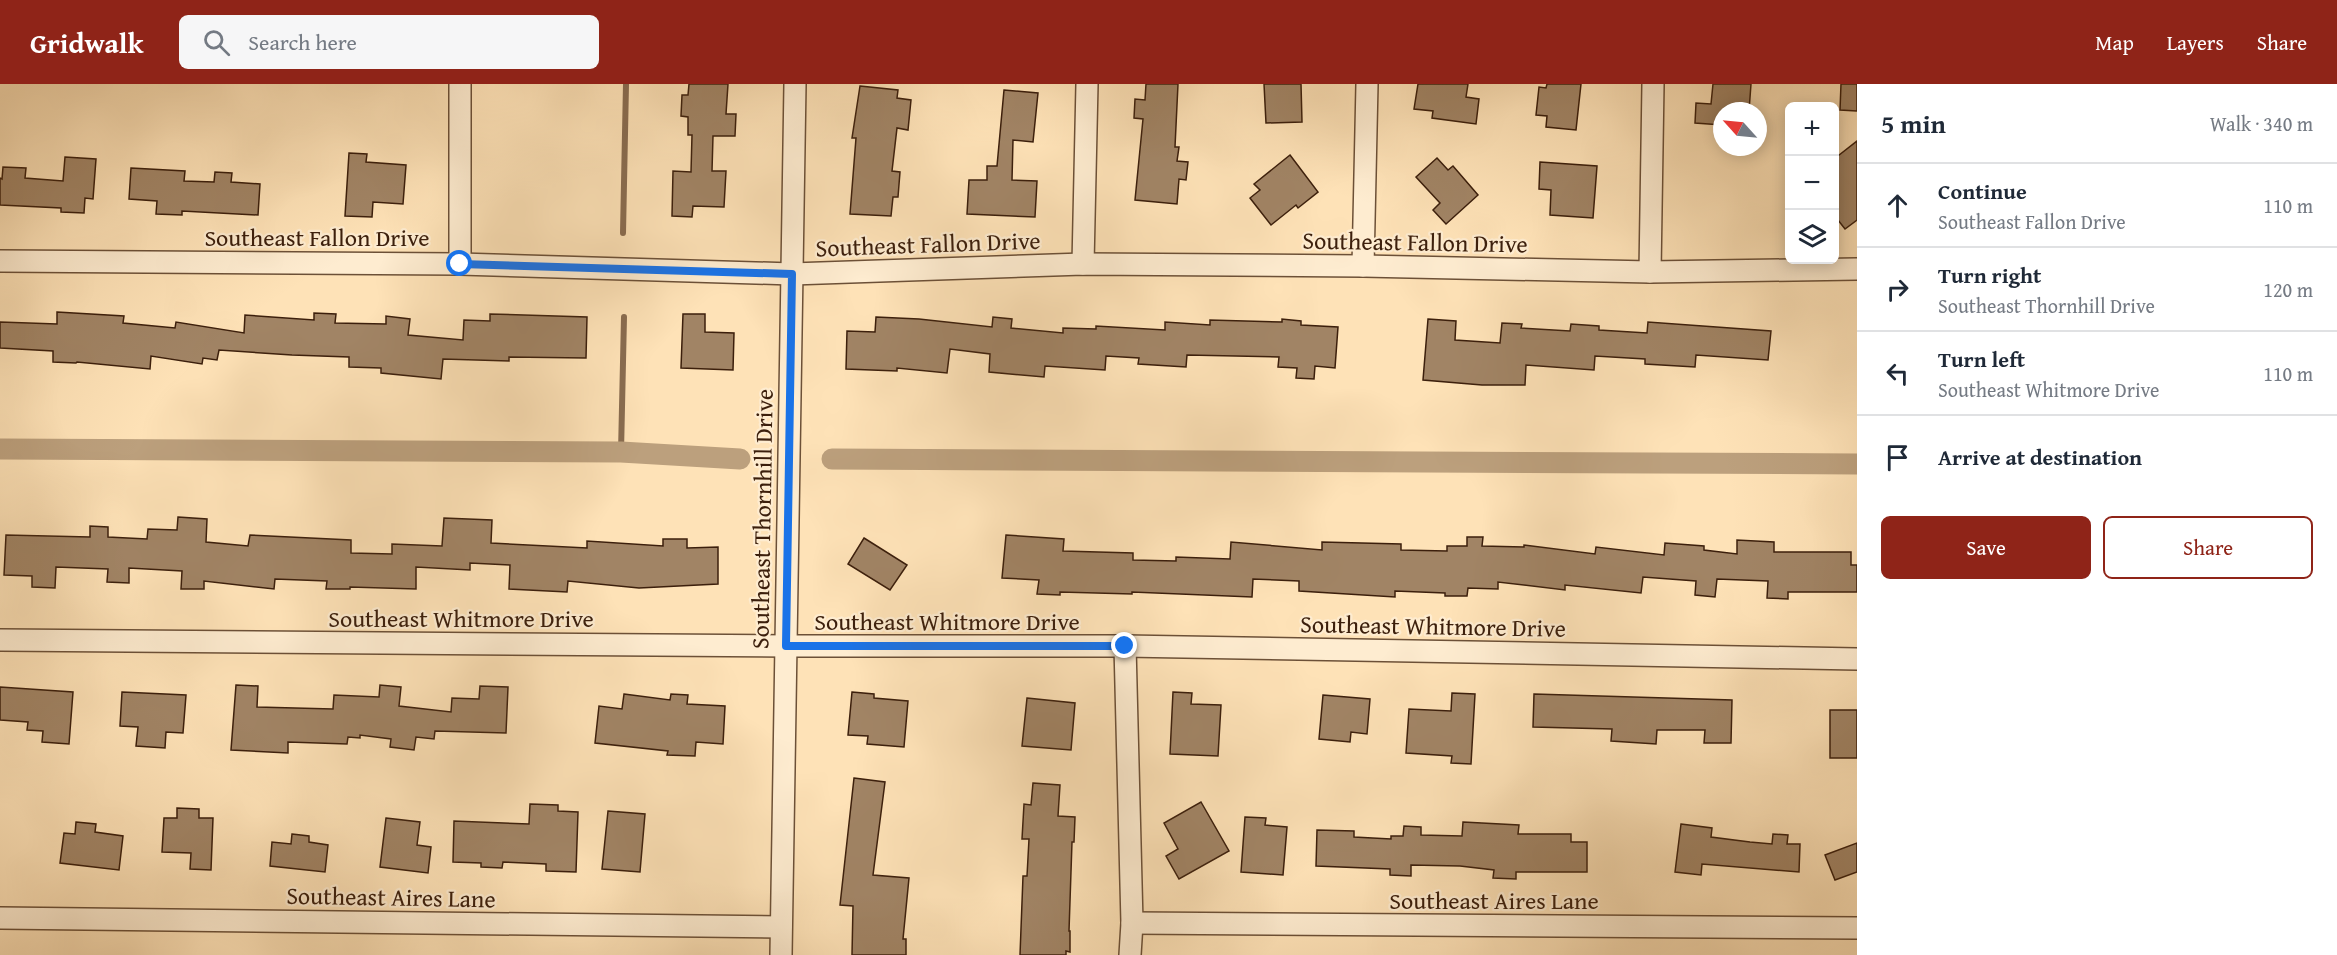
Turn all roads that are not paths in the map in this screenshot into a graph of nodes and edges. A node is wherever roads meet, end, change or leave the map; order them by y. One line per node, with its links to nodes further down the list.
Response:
1 (460, 84): 7 (street)
2 (795, 84): 12 (street, Southeast Thornhill Drive)
3 (1087, 84): 8 (street)
4 (1366, 84): 9 (street)
5 (1653, 84): 11 (street)
6 (0, 261): 7 (street, Southeast Fallon Drive)
7 (460, 264): 12 (street, Southeast Fallon Drive)
8 (1083, 264): 9 (street, Southeast Fallon Drive); 12 (street, Southeast Fallon Drive)
9 (1363, 266): 11 (street, Southeast Fallon Drive)
10 (1857, 269): 11 (street, Southeast Fallon Drive)
11 (1650, 273)
12 (792, 274): 14 (street, Southeast Thornhill Drive)
13 (0, 640): 14 (street, Southeast Whitmore Drive)
14 (786, 646): 15 (street, Southeast Whitmore Drive); 19 (street, Southeast Thornhill Drive)
15 (1125, 646): 16 (street, Southeast Whitmore Drive); 18 (street)
16 (1857, 659)
17 (0, 918): 19 (street, Southeast Aires Lane)
18 (1132, 923): 20 (street, Southeast Aires Lane); 22 (street)
19 (781, 927): 21 (street, Southeast Thornhill Drive)
20 (1857, 928)
21 (781, 955)
22 (1130, 955)

